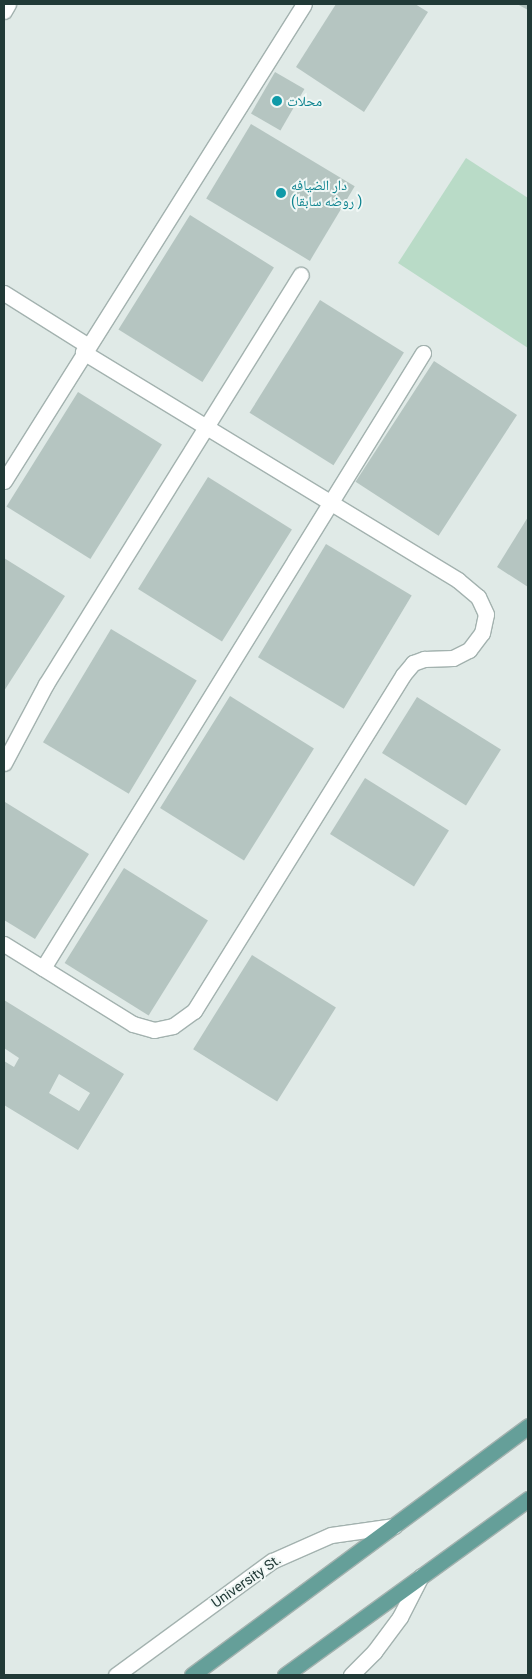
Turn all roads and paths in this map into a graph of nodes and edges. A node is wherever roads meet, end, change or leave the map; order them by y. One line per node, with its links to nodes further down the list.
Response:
1 (8, 4): 3 (street)
2 (304, 4): 6 (street)
3 (4, 10)
4 (301, 275): 8 (street)
5 (4, 293): 6 (street)
6 (85, 348): 8 (street); 9 (street)
7 (423, 353): 10 (street)
8 (207, 426): 10 (street); 11 (street)
9 (4, 481)
10 (330, 502): 13 (street); 13 (street)
11 (4, 763)
12 (4, 944): 13 (street)
13 (43, 968)
14 (528, 1426): 16 (main road)
15 (528, 1499): 17 (main road)
16 (394, 1526): 18 (street, University St.); 19 (main road)
17 (421, 1576): 20 (main road); 21 (street)
18 (116, 1675)
19 (192, 1675)
20 (285, 1675)
21 (351, 1675)

